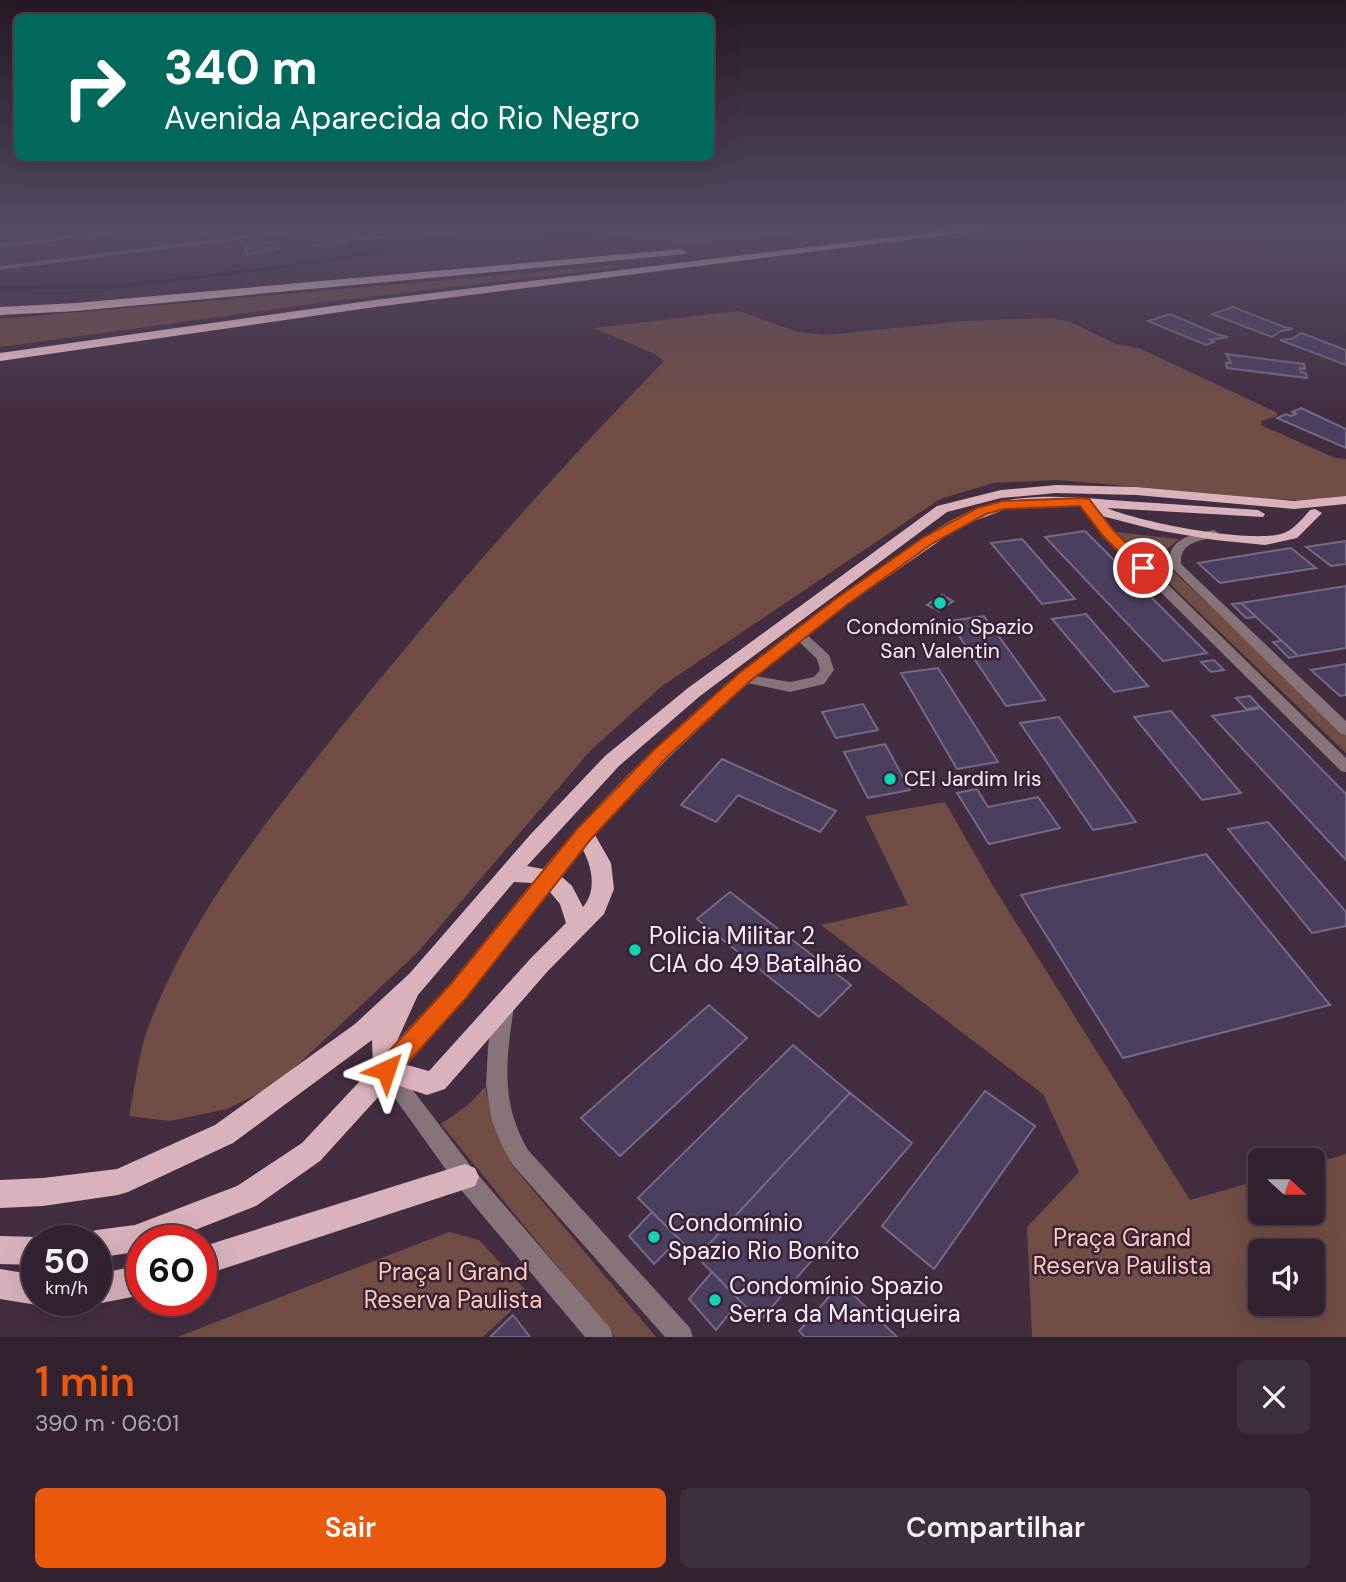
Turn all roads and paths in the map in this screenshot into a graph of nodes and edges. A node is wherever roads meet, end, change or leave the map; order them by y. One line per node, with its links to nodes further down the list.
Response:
1 (279, 289): 3 (highway)
2 (477, 289): 4 (highway)
3 (0, 314)
4 (107, 338): 5 (highway); 6 (highway)
5 (0, 352)
6 (0, 357)
7 (1088, 495): 9 (main road); 12 (main road); 14 (main road); 17 (street); 19 (main road)
8 (1346, 500): 9 (main road)
9 (1264, 509): 11 (main road); 13 (main road)
10 (1346, 511): 11 (main road)
11 (1315, 513): 13 (main road)
12 (1216, 534): 13 (main road); 16 (street)
13 (1236, 537)
14 (799, 635): 15 (main road); 15 (street)
15 (743, 678): 18 (main road)
16 (1346, 730)
17 (1346, 767)
18 (584, 834): 20 (main road); 21 (main road)
19 (510, 873): 20 (main road); 22 (main road)
20 (548, 877): 21 (main road); 24 (main road)
21 (579, 928): 23 (main road)
22 (418, 980): 24 (main road); 26 (main road)
23 (504, 1006): 24 (main road); 34 (street)
24 (386, 1070): 25 (street); 27 (main road)
25 (466, 1177): 30 (main road); 33 (street)
26 (0, 1194)
27 (112, 1242)
28 (0, 1250): 29 (main road)
29 (21, 1251)
30 (217, 1257)
31 (0, 1283): 32 (main road)
32 (21, 1287)
33 (601, 1337)
34 (681, 1337)

